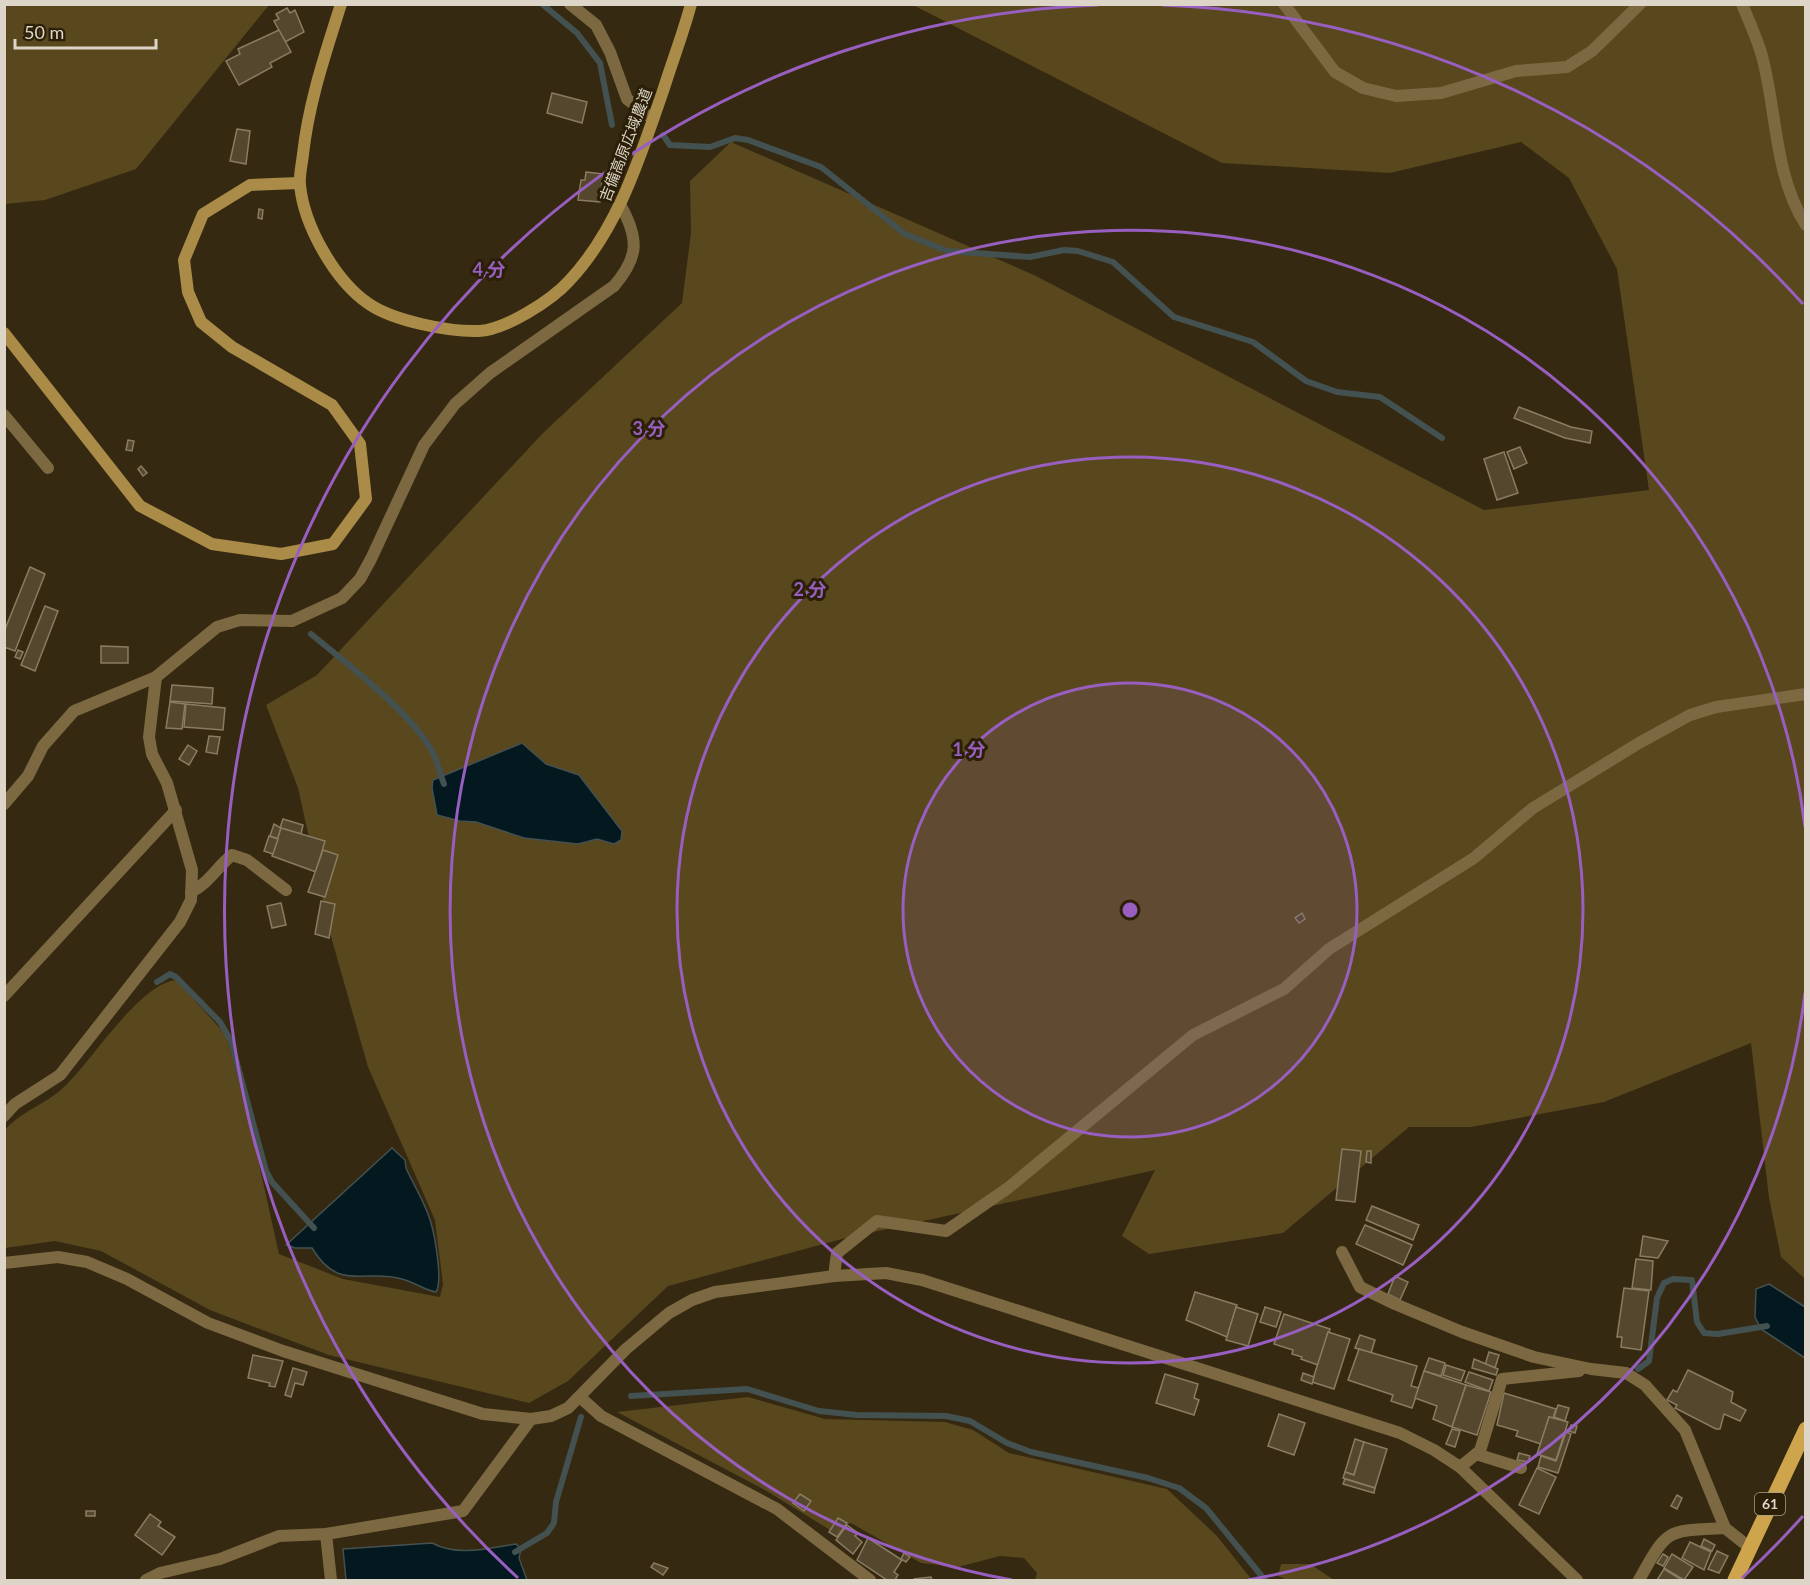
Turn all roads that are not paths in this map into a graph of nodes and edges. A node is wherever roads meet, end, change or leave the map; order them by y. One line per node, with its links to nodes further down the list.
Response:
1 (341, 4): 8 (street, 吉備高原広域農道)
2 (570, 4): 7 (street)
3 (691, 4): 7 (street, 吉備高原広域農道)
4 (1284, 4): 5 (street)
5 (1640, 4)
6 (1742, 4): 10 (street)
7 (653, 119): 9 (street, 吉備高原広域農道)
8 (299, 183): 9 (street, 吉備高原広域農道); 11 (street)
9 (621, 206): 14 (street)
10 (1806, 225)
11 (4, 333)
12 (4, 416): 13 (street)
13 (48, 468)
14 (156, 677): 16 (street); 17 (street)
15 (1806, 694): 24 (street)
16 (5, 802)
17 (176, 810): 19 (street); 20 (street)
18 (286, 890): 19 (street)
19 (191, 892): 21 (street)
20 (4, 996)
21 (4, 1116)
22 (1342, 1252): 25 (street)
23 (4, 1263): 27 (street)
24 (834, 1276): 26 (street); 30 (street)
25 (1591, 1370): 29 (street); 32 (street)
26 (581, 1398): 27 (street); 37 (street)
27 (531, 1419): 33 (street)
28 (1806, 1429): 34 (main road, 61)
29 (1476, 1454): 30 (street); 31 (street)
30 (1460, 1467): 38 (street)
31 (1521, 1468)
32 (1725, 1528): 34 (street); 39 (street)
33 (326, 1534): 35 (street); 36 (street)
34 (1749, 1547): 40 (main road, 61)
35 (146, 1581)
36 (331, 1581)
37 (870, 1581)
38 (1577, 1581)
39 (1639, 1581)
40 (1736, 1581)

